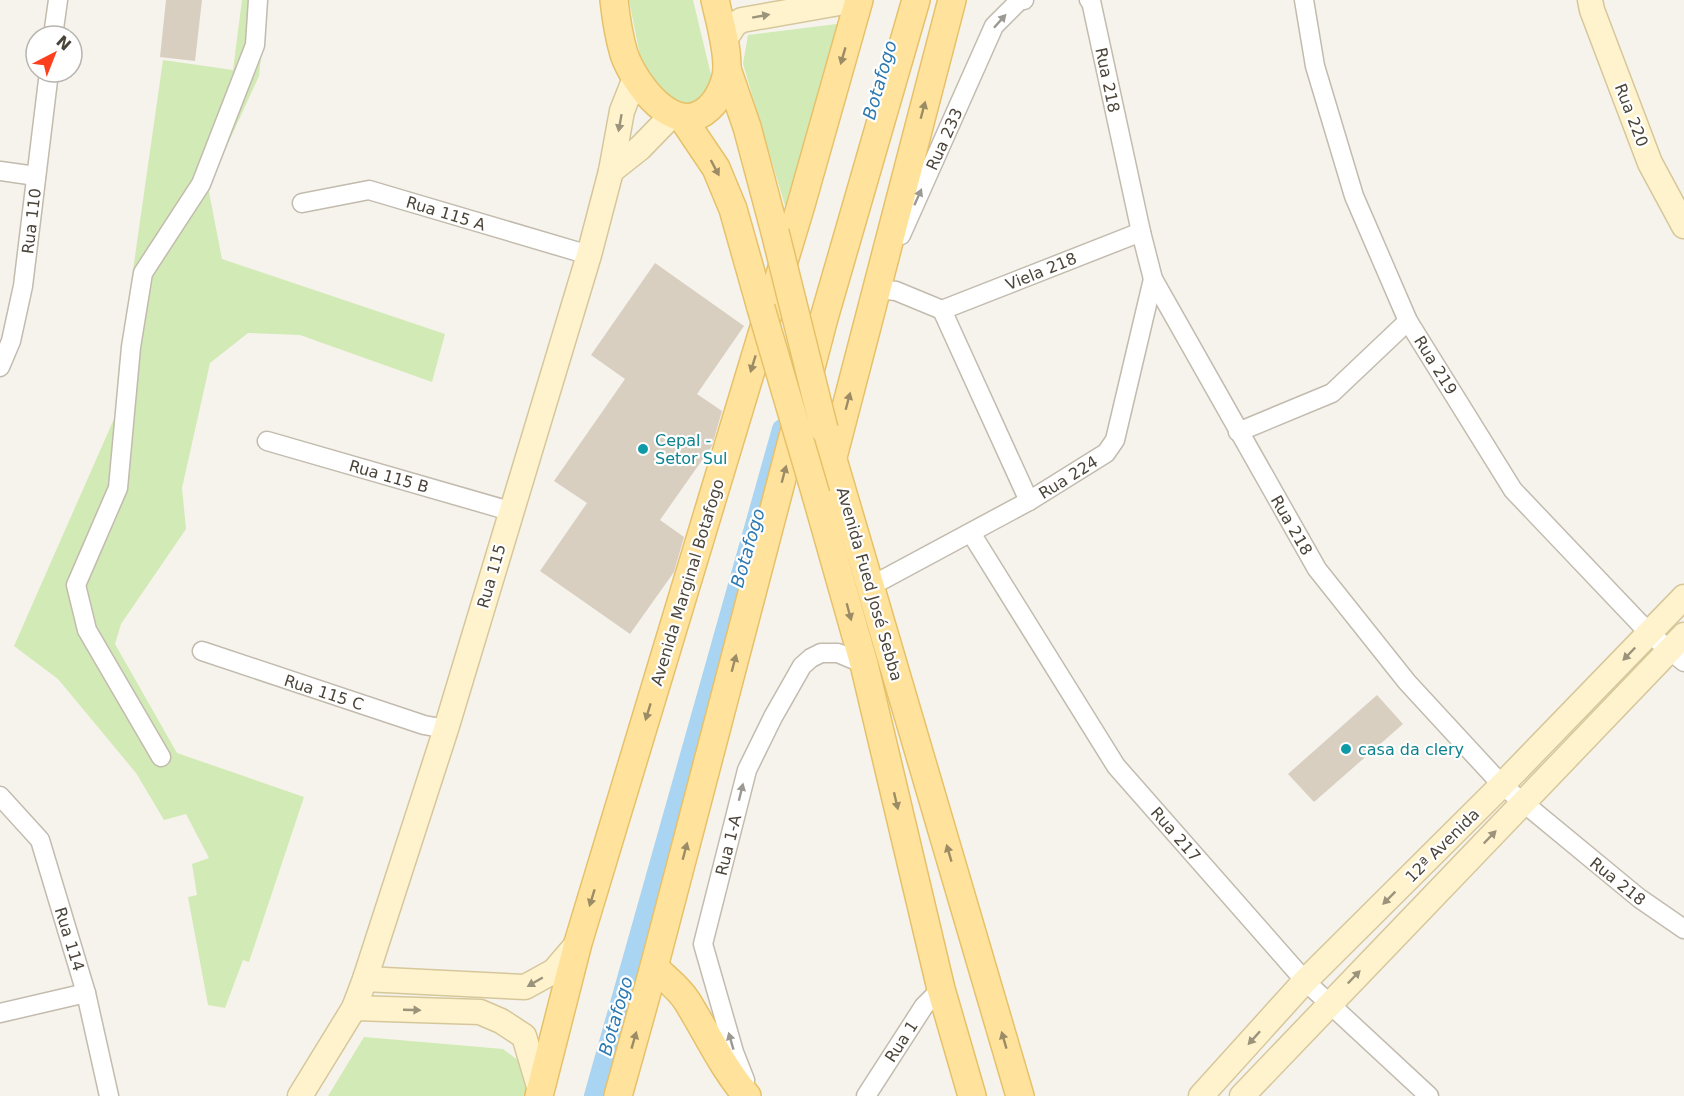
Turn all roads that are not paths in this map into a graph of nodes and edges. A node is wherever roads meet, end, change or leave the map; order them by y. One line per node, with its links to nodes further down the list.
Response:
1 (58, 0): 12 (street)
2 (258, 0): 44 (street)
3 (715, 0): 13 (main road)
4 (858, 0): 13 (street, one-way to 4); 49 (main road, Avenida Marginal Botafogo, one-way to 49)
5 (916, 0): 50 (main road, one-way to 5)
6 (952, 0): 26 (main road, one-way to 6)
7 (1024, 0): 26 (street, Rua 233, one-way to 7)
8 (1090, 0): 23 (street, Rua 218)
9 (1304, 0): 28 (street, Rua 219)
10 (1590, 0): 22 (street, Rua 220)
11 (612, 1): 15 (main road, Avenida Fued José Sebba)
12 (55, 24)
13 (724, 41): 14 (main road)
14 (727, 69): 17 (main road); 32 (main road, Avenida Fued José Sebba, bridge)
15 (635, 78): 17 (main road, Avenida Fued José Sebba); 19 (street, Rua 115, one-way to 19)
16 (48, 84): 20 (street, Rua 110)
17 (678, 117): 19 (street); 34 (main road, Avenida Fued José Sebba, one-way to 34, bridge)
18 (0, 171): 20 (street)
19 (611, 171): 24 (street, Rua 115)
20 (36, 176): 29 (street, Rua 110)
21 (302, 203): 24 (street, Rua 115 A)
22 (1684, 226)
23 (1141, 232): 25 (street, Rua 218); 27 (street, Viela 218)
24 (589, 255): 35 (street, Rua 115)
25 (1153, 279): 30 (street, Rua 218); 33 (street, Rua 224)
26 (877, 289): 27 (street); 32 (main road, one-way to 26)
27 (942, 310): 33 (street)
28 (1408, 321): 30 (street); 39 (street, Rua 219)
29 (0, 367)
30 (1238, 432): 45 (street, Rua 218)
31 (267, 441): 35 (street, Rua 115 B)
32 (833, 457): 37 (main road, Avenida Fued José Sebba)
33 (1029, 501): 36 (street, Rua 224)
34 (818, 503): 37 (main road); 42 (main road, Avenida Fued José Sebba, one-way to 42)
35 (510, 511): 43 (street, Rua 115)
36 (971, 533): 37 (street, Rua 224); 52 (street, Rua 217)
37 (871, 586): 65 (main road, Avenida Fued José Sebba, one-way to 37)
38 (1684, 597): 39 (street, 12ª Avenida)
39 (1649, 633): 40 (street, Rua 219); 45 (street, 12ª Avenida, one-way to 45)
40 (1679, 649): 47 (street, 12ª Avenida)
41 (202, 651): 43 (street, Rua 115 C)
42 (864, 664): 53 (main road, Avenida Fued José Sebba, one-way to 53); 62 (street, Rua 1-A, one-way to 42)
43 (446, 729): 51 (street, Rua 115)
44 (161, 757)
45 (1502, 785): 47 (street, Rua 218); 52 (street, 12ª Avenida, one-way to 52)
46 (0, 796): 54 (street, Rua 114)
47 (1523, 803): 48 (street, Rua 218); 55 (street, 12ª Avenida, one-way to 47)
48 (1684, 929)
49 (578, 943): 51 (street, one-way to 51); 58 (main road, Avenida Marginal Botafogo)
50 (654, 968): 61 (main road, one-way to 50); 62 (main road)
51 (365, 979): 56 (street, Rua 115)
52 (1305, 981): 55 (street, Rua 217); 66 (street, 12ª Avenida, one-way to 66)
53 (941, 989): 63 (street, Rua 1); 64 (main road, Avenida Fued José Sebba)
54 (86, 993): 57 (street); 59 (street, Rua 114)
55 (1328, 1004): 67 (street, 12ª Avenida); 68 (street, Rua 217)
56 (354, 1008): 58 (street, one-way to 58); 60 (street, Rua 115)
57 (0, 1013)
58 (539, 1093)
59 (109, 1096)
60 (300, 1096)
61 (618, 1096)
62 (748, 1096)
63 (866, 1096)
64 (972, 1096)
65 (1020, 1096)
66 (1201, 1096)
67 (1242, 1096)
68 (1429, 1096)

